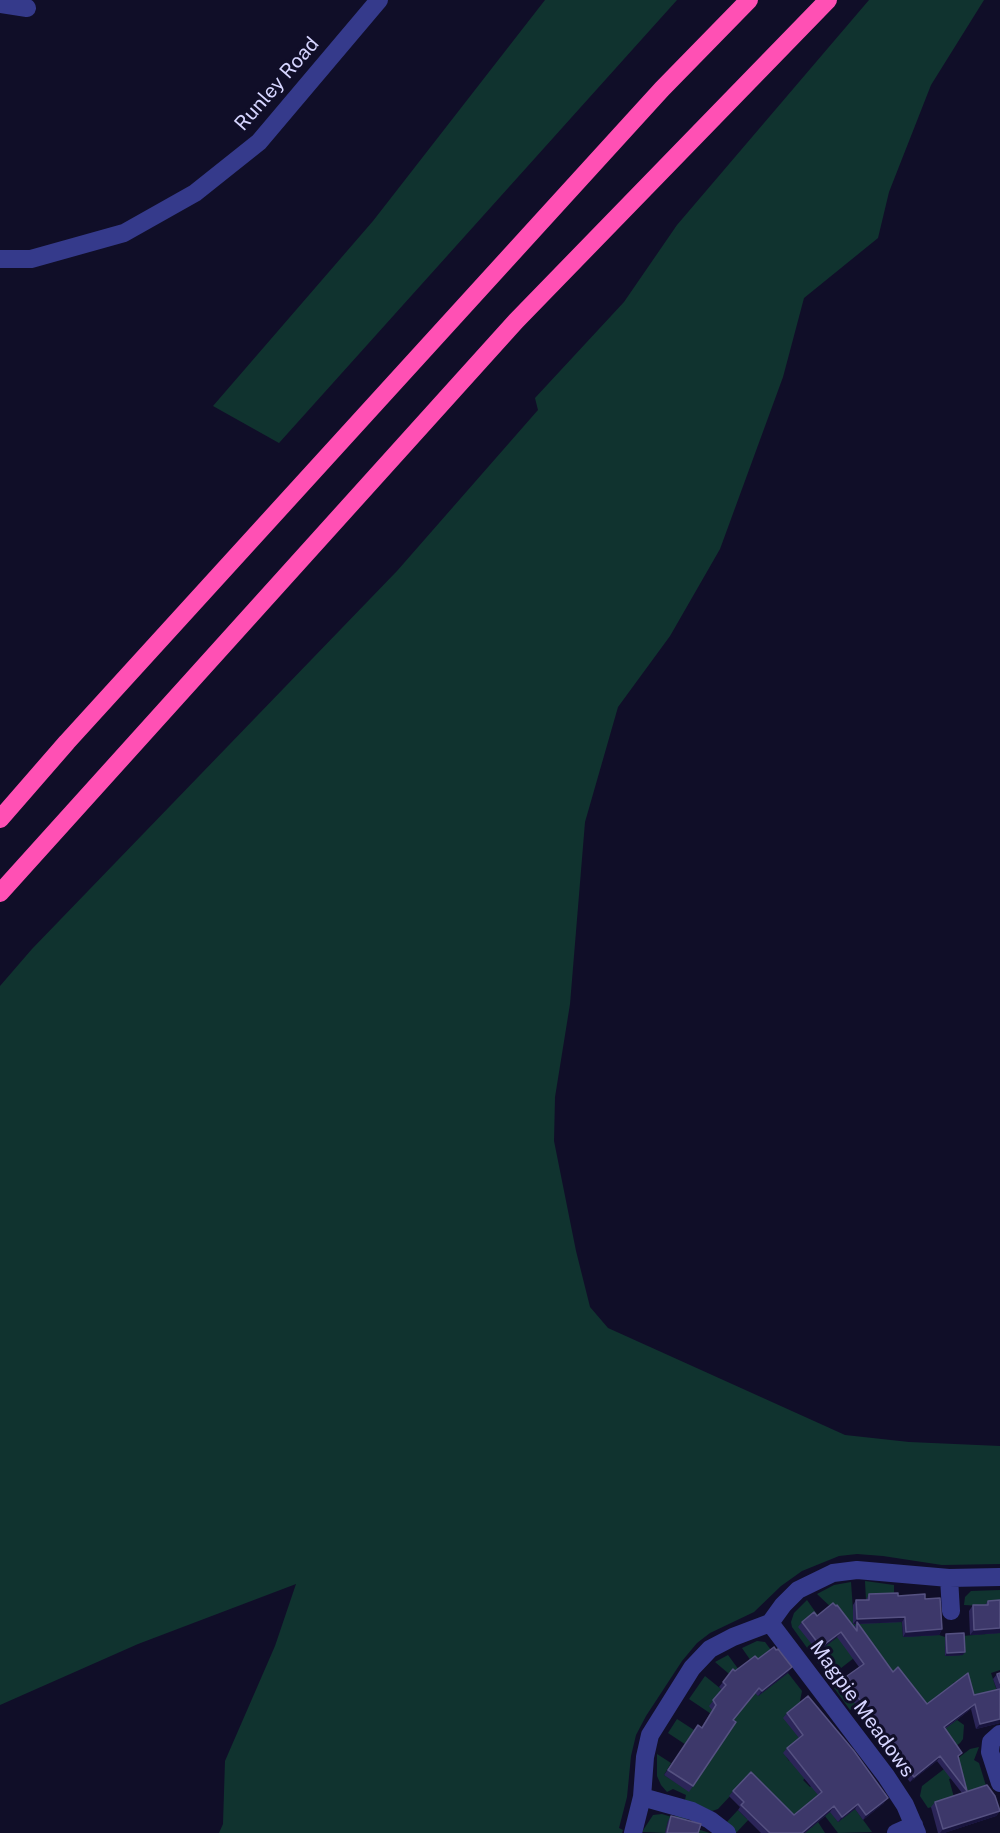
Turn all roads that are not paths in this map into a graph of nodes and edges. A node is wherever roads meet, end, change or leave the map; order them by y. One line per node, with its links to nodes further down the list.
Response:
1 (379, 0): 6 (street, Runley Road)
2 (749, 0): 7 (highway)
3 (828, 0): 8 (highway)
4 (0, 4): 5 (street)
5 (27, 8)
6 (0, 259)
7 (0, 819)
8 (0, 893)
9 (949, 1578): 10 (street); 11 (street); 12 (street)
10 (996, 1578)
11 (951, 1611)
12 (770, 1623): 15 (street); 16 (street, Magpie Meadows)
13 (1000, 1734): 14 (street)
14 (999, 1781)
15 (642, 1797): 17 (street); 18 (street)
16 (915, 1829): 19 (street, Magpie Meadows)
17 (634, 1831)
18 (727, 1833)
19 (896, 1833)

